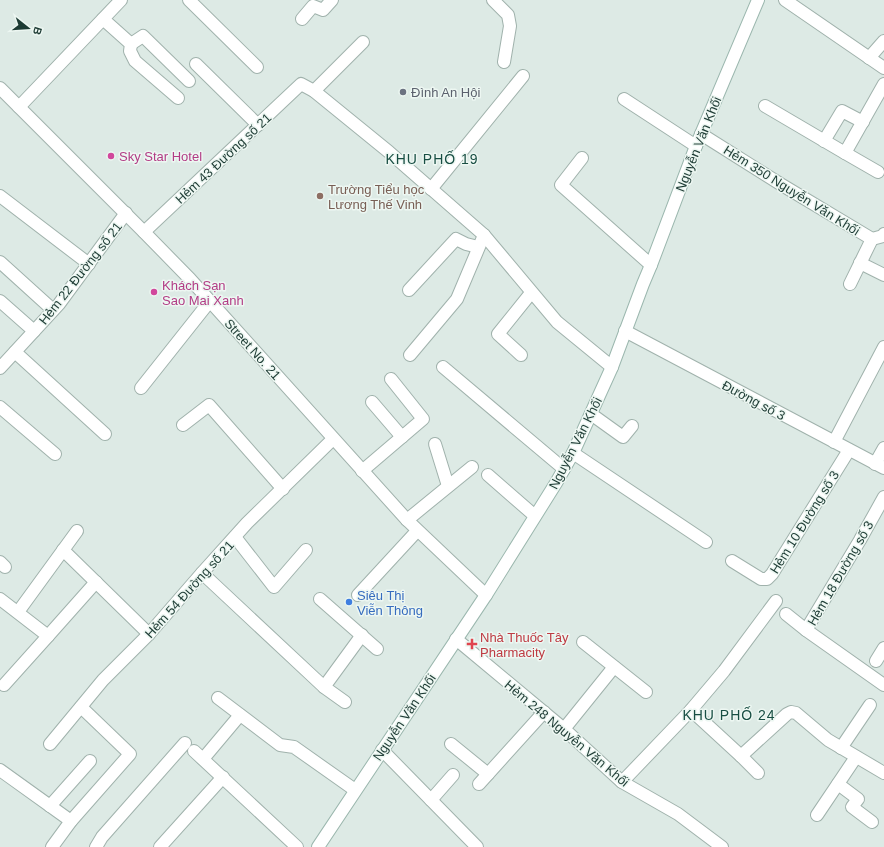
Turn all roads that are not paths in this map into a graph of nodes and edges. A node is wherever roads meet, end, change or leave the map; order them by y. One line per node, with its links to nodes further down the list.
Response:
1 (122, 0): 7 (street)
2 (189, 0): 15 (street)
3 (332, 0): 8 (street)
4 (493, 0): 13 (street)
5 (758, 0): 28 (street, Nguyễn Văn Khối)
6 (785, 0): 12 (street)
7 (103, 19): 11 (street); 25 (street)
8 (302, 19)
9 (884, 41): 12 (street)
10 (363, 42): 21 (street)
11 (131, 44): 18 (street); 22 (street)
12 (869, 58): 16 (street)
13 (504, 62)
14 (196, 64): 27 (street)
15 (257, 67)
16 (884, 68)
17 (523, 76): 34 (street)
18 (188, 81)
19 (884, 84): 26 (street)
20 (0, 88): 25 (street, Street No. 21)
21 (314, 91): 27 (street, Hẻm 43 Đường số 21); 34 (street)
22 (178, 98)
23 (624, 99): 30 (street)
24 (765, 106): 29 (street)
25 (19, 107): 36 (street, Street No. 21)
26 (863, 122): 29 (street); 31 (street)
27 (258, 126): 37 (street, Hẻm 43 Đường số 21)
28 (701, 134): 30 (street, Nguyễn Văn Khối); 40 (street, Hẻm 350 Nguyễn Văn Khối)
29 (824, 140): 31 (street)
30 (696, 146): 45 (street, Nguyễn Văn Khối)
31 (845, 153): 33 (street)
32 (582, 158): 45 (street)
33 (878, 172)
34 (432, 189): 39 (street)
35 (0, 196): 44 (street)
36 (126, 213): 37 (street, Street No. 21); 44 (street, Hẻm 22 Đường số 21)
37 (144, 232): 51 (street, Street No. 21)
38 (884, 234): 40 (street, Hẻm 350 Nguyễn Văn Khối)
39 (484, 235): 41 (street); 49 (street)
40 (872, 239): 43 (street)
41 (478, 247): 48 (street); 57 (street)
42 (0, 262): 52 (street)
43 (860, 263): 46 (street); 47 (street)
44 (89, 264): 52 (street, Hẻm 22 Đường số 21)
45 (651, 265): 54 (street, Nguyễn Văn Khối)
46 (884, 275)
47 (850, 284)
48 (409, 290)
49 (531, 293): 58 (street); 60 (street)
50 (0, 301): 53 (street)
51 (210, 301): 63 (street); 71 (street, Street No. 21)
52 (53, 310): 53 (street, Hẻm 22 Đường số 21)
53 (34, 331): 56 (street, Hẻm 22 Đường số 21)
54 (625, 331): 60 (street, Nguyễn Văn Khối); 72 (street, Đường số 3)
55 (884, 347): 72 (street)
56 (15, 352): 61 (street, Hẻm 22 Đường số 21); 69 (street)
57 (410, 355)
58 (521, 355)
59 (443, 367): 80 (street)
60 (612, 367): 66 (street, Nguyễn Văn Khối)
61 (0, 368)
62 (391, 379): 70 (street)
63 (140, 388)
64 (372, 402): 70 (street)
65 (0, 407): 77 (street)
66 (591, 414): 68 (street); 76 (street, Nguyễn Văn Khối)
67 (183, 424): 84 (street)
68 (632, 426)
69 (105, 434)
70 (402, 437): 81 (street)
71 (333, 439): 81 (street, Street No. 21); 84 (street, Hẻm 54 Đường số 21)
72 (834, 442): 75 (street, Đường số 3)
73 (435, 444): 83 (street)
74 (884, 448): 78 (street)
75 (849, 450): 78 (street, Đường số 3); 94 (street, Hẻm 10 Đường số 3)
76 (573, 453): 80 (street, Nguyễn Văn Khối); 91 (street)
77 (55, 454)
78 (880, 466)
79 (472, 467): 83 (street)
80 (564, 469): 86 (street, Nguyễn Văn Khối)
81 (362, 472): 87 (street, Street No. 21)
82 (488, 475): 86 (street)
83 (448, 486): 87 (street)
84 (283, 489): 90 (street, Hẻm 54 Đường số 21)
85 (884, 497): 104 (street, Hẻm 18 Đường số 3)
86 (535, 516): 98 (street, Nguyễn Văn Khối)
87 (406, 520): 89 (street, Street No. 21)
88 (77, 531): 92 (street)
89 (418, 531): 97 (street); 98 (street, Street No. 21)
90 (235, 536): 93 (street); 95 (street, Hẻm 54 Đường số 21)
91 (706, 542)
92 (64, 550): 96 (street); 102 (street)
93 (306, 550)
94 (732, 561)
95 (202, 573): 105 (street, Hẻm 54 Đường số 21); 116 (street)
96 (96, 582): 105 (street); 107 (street)
97 (358, 595)
98 (486, 595): 108 (street, Nguyễn Văn Khối)
99 (0, 599): 102 (street)
100 (320, 599): 106 (street)
101 (776, 601): 122 (street)
102 (18, 612): 107 (street)
103 (786, 614): 104 (street)
104 (806, 630): 114 (street, Hẻm 18 Đường số 3)
105 (149, 634): 121 (street, Hẻm 54 Đường số 21)
106 (362, 635): 110 (street); 116 (street)
107 (48, 636): 115 (street)
108 (456, 639): 123 (street, Hẻm 248 Nguyễn Văn Khối); 129 (street, Nguyễn Văn Khối)
109 (583, 642): 113 (street)
110 (377, 648)
111 (884, 648): 112 (street)
112 (876, 661)
113 (614, 666): 117 (street); 125 (street)
114 (884, 685)
115 (4, 686)
116 (324, 686): 119 (street)
117 (646, 692)
118 (218, 698): 124 (street)
119 (345, 702)
120 (870, 705): 128 (street)
121 (81, 707): 126 (street, Hẻm 54 Đường số 21); 147 (street)
122 (691, 710): 131 (street); 140 (street)
123 (544, 712): 125 (street, Hẻm 248 Nguyễn Văn Khối); 136 (street)
124 (240, 715): 130 (street); 143 (street)
125 (564, 729): 140 (street, Hẻm 248 Nguyễn Văn Khối)
126 (50, 744)
127 (451, 744): 136 (street)
128 (841, 748): 131 (street); 132 (street)
129 (382, 750): 143 (street, Nguyễn Văn Khối); 144 (street)
130 (194, 751): 139 (street); 150 (street)
131 (741, 756): 135 (street)
132 (856, 757): 137 (street); 142 (street)
133 (90, 761): 145 (street)
134 (0, 770): 145 (street)
135 (758, 773)
136 (488, 774): 141 (street)
137 (884, 774)
138 (453, 775): 144 (street)
139 (223, 777): 151 (street); 152 (street)
140 (622, 782): 155 (street, Hẻm 248 Nguyễn Văn Khối)
141 (479, 784)
142 (838, 784): 146 (street); 148 (street)
143 (355, 790): 153 (street, Nguyễn Văn Khối)
144 (431, 800): 154 (street)
145 (50, 806): 147 (street)
146 (817, 815)
147 (71, 821): 149 (street)
148 (872, 822)
149 (52, 847)
150 (96, 847)
151 (160, 847)
152 (296, 847)
153 (318, 847)
154 (477, 847)
155 (722, 847)

